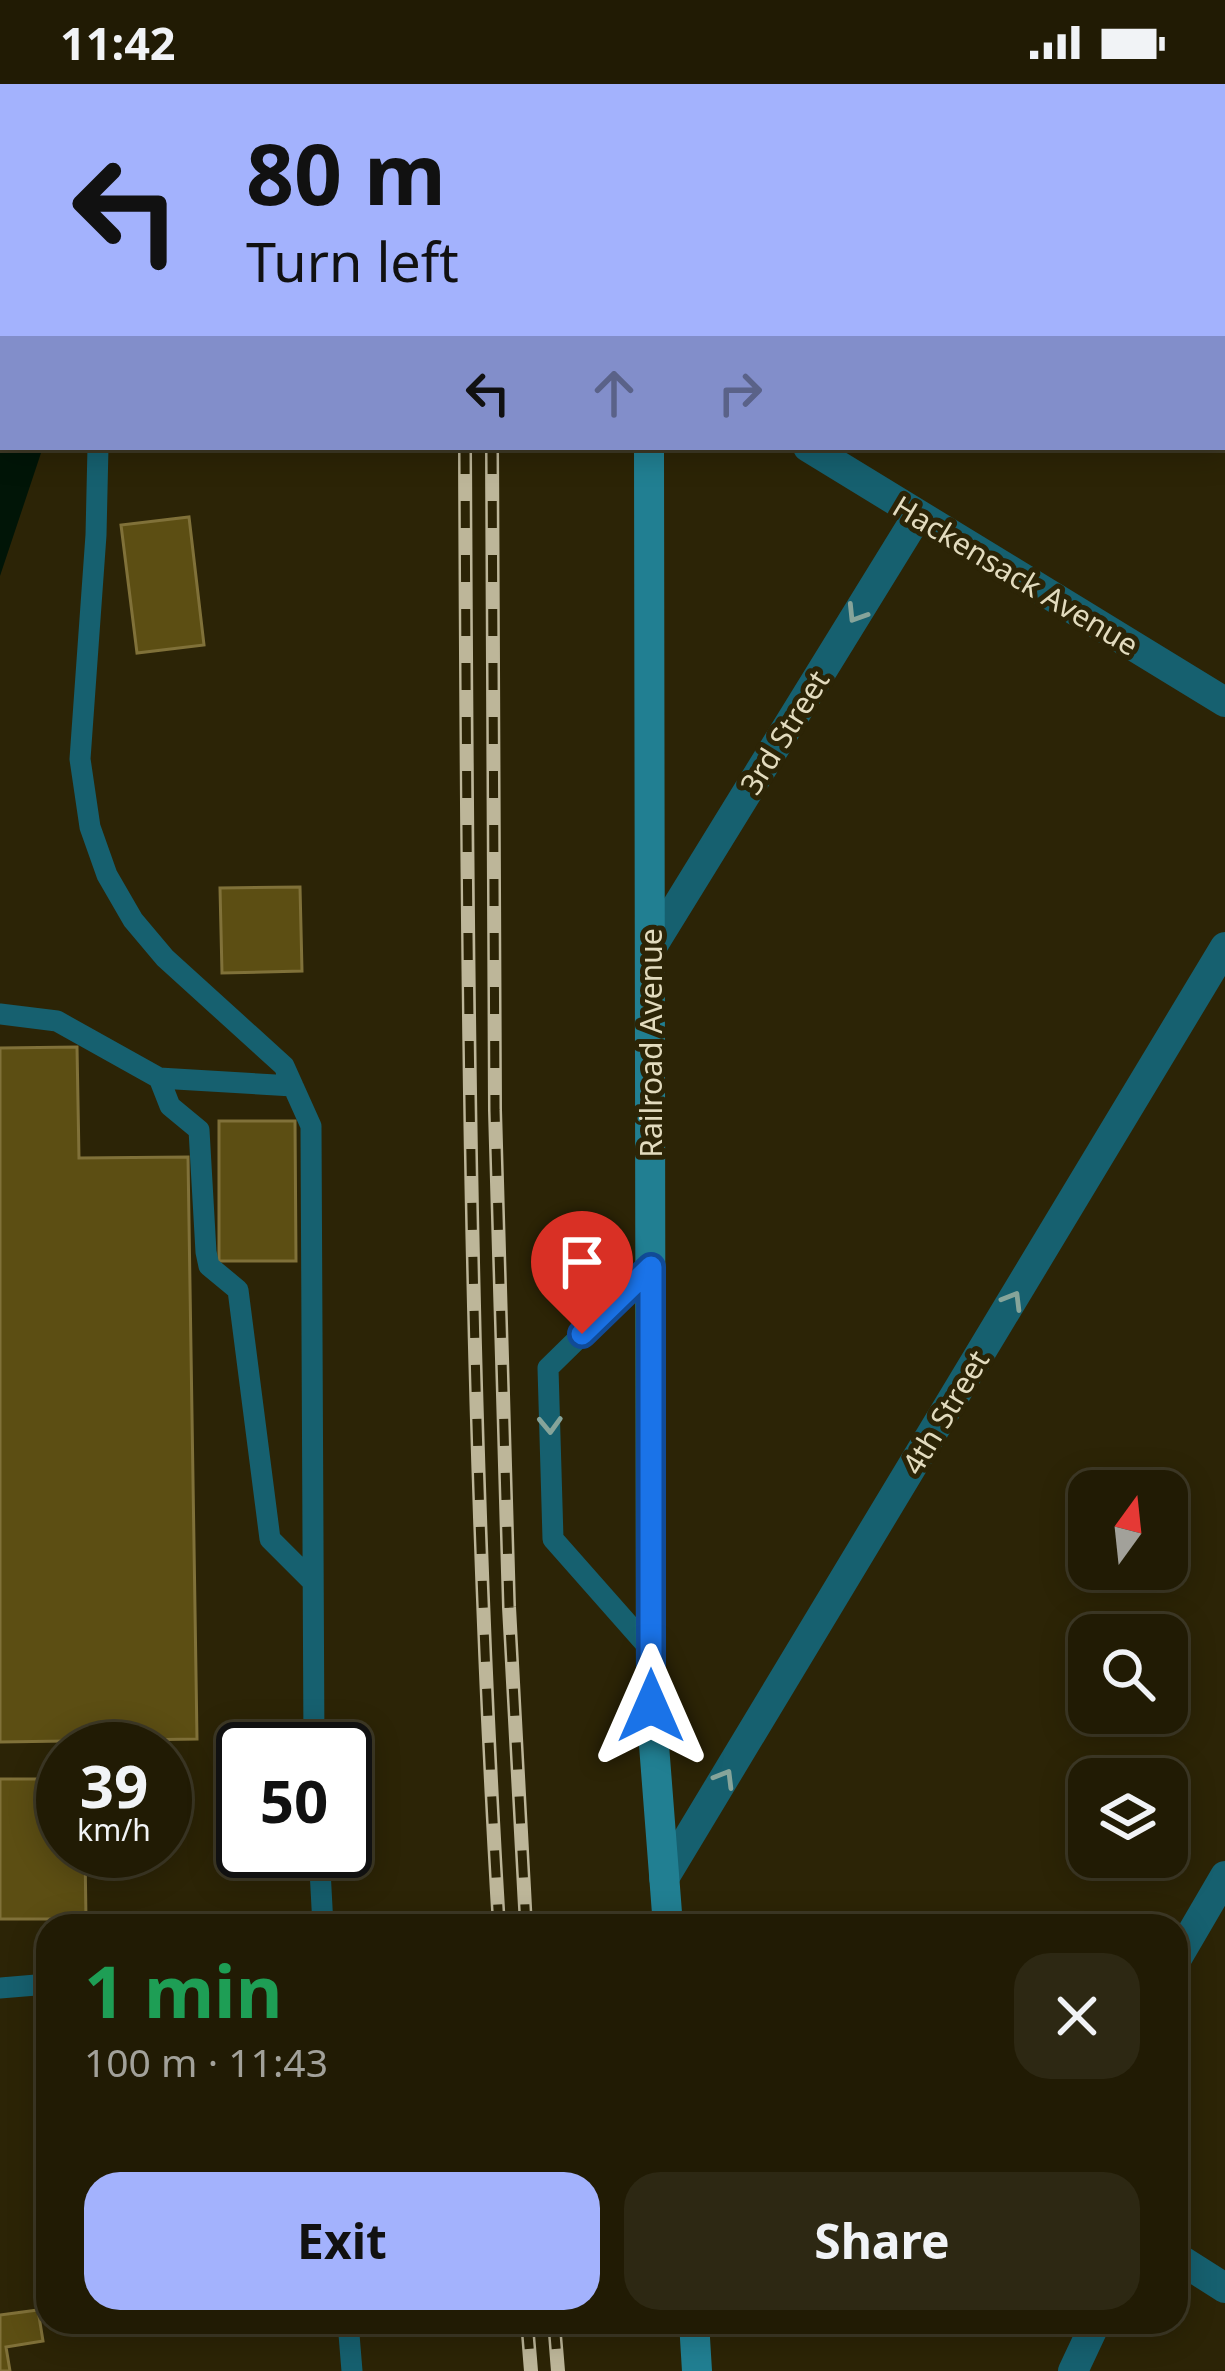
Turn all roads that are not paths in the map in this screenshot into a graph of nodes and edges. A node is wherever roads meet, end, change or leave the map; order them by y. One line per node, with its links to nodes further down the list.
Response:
1 (98, 450): 10 (lane)
2 (649, 450): 7 (main road, Railroad Avenue)
3 (817, 450): 4 (street, Hackensack Avenue)
4 (918, 514): 5 (street, Hackensack Avenue); 7 (street, 3rd Street, one-way to 7)
5 (1225, 701)
6 (1225, 947): 17 (street, 4th Street, one-way to 6)
7 (650, 950): 11 (main road, Railroad Avenue)
8 (0, 1014): 9 (lane)
9 (159, 1078): 10 (lane); 12 (lane)
10 (293, 1086): 12 (lane)
11 (651, 1267): 13 (main road, Railroad Avenue); 13 (lane, one-way to 13)
12 (313, 1582): 14 (lane)
13 (651, 1650): 17 (main road, Railroad Avenue)
14 (314, 1722)
15 (1225, 1876): 20 (street)
16 (320, 1878): 18 (lane)
17 (664, 1878): 19 (main road, Railroad Avenue)
18 (322, 1914)
19 (667, 1914)
20 (1188, 1939)
21 (36, 1985): 22 (lane)
22 (0, 1988)
23 (1188, 2265): 24 (street)
24 (1225, 2288)
25 (349, 2334): 28 (lane)
26 (695, 2334): 29 (main road)
27 (1090, 2334): 30 (street)
28 (352, 2371)
29 (697, 2371)
30 (1073, 2371)

